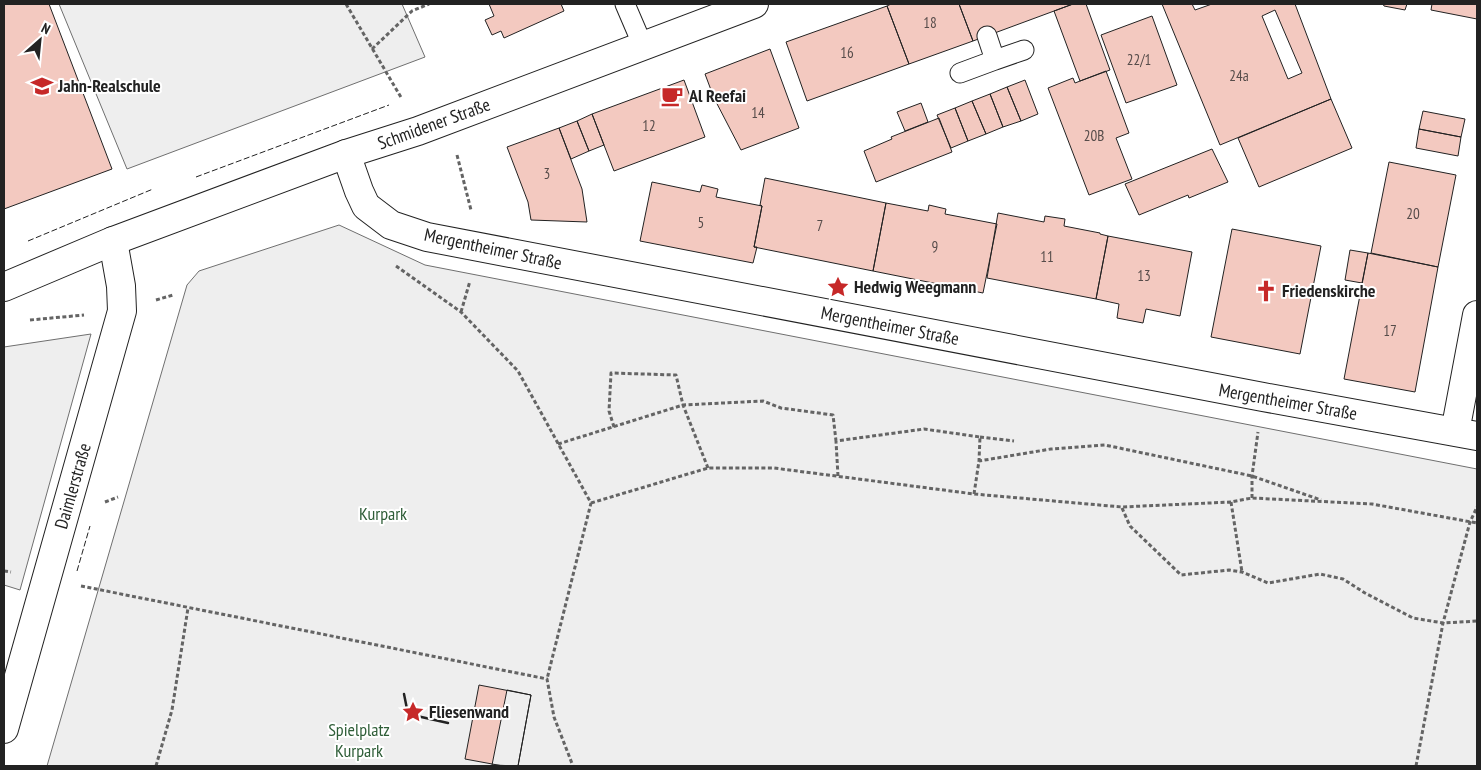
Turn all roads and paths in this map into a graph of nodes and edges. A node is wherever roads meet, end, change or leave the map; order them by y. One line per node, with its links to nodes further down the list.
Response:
1 (346, 4): 7 (path)
2 (429, 4): 7 (path)
3 (625, 4): 6 (lane)
4 (740, 6): 6 (street, Schmidener Straße)
5 (987, 36): 9 (lane)
6 (643, 46): 11 (street, Schmidener Straße)
7 (372, 49): 11 (path)
8 (1024, 50): 9 (lane)
9 (996, 60): 10 (lane)
10 (960, 73)
11 (418, 131): 12 (street, Schmidener Straße)
12 (346, 154): 13 (street, Schmidener Straße); 17 (street, Mergentheimer Straße)
13 (113, 241): 15 (street, Schmidener Straße); 39 (street, Daimlerstraße)
14 (394, 264): 24 (path)
15 (4, 287)
16 (1477, 315): 20 (street)
17 (1263, 397): 20 (street, Mergentheimer Straße); 28 (path)
18 (683, 406): 19 (path); 19 (path); 22 (path); 26 (path)
19 (614, 427): 24 (path)
20 (1466, 434)
21 (980, 437): 22 (path); 23 (path); 25 (path)
22 (836, 441): 27 (path)
23 (1014, 441)
24 (558, 444): 33 (path)
25 (978, 461): 28 (path); 29 (path)
26 (708, 468): 27 (path); 33 (path)
27 (838, 476): 29 (path)
28 (1252, 476): 30 (path); 32 (path)
29 (974, 494): 35 (path)
30 (1252, 498): 31 (path); 32 (path)
31 (1230, 502): 35 (path); 38 (path)
32 (1326, 502): 36 (path)
33 (591, 503): 43 (path)
34 (1477, 506): 36 (path)
35 (1122, 508): 38 (path)
36 (1470, 522): 37 (path); 42 (path)
37 (1477, 523)
38 (1242, 572): 42 (path)
39 (47, 578): 40 (path); 44 (street, Daimlerstraße)
40 (188, 608): 43 (path); 45 (path)
41 (1477, 621): 42 (path)
42 (1443, 623): 47 (path)
43 (547, 679): 46 (path)
44 (4, 729)
45 (156, 766)
46 (573, 766)
47 (1416, 766)

